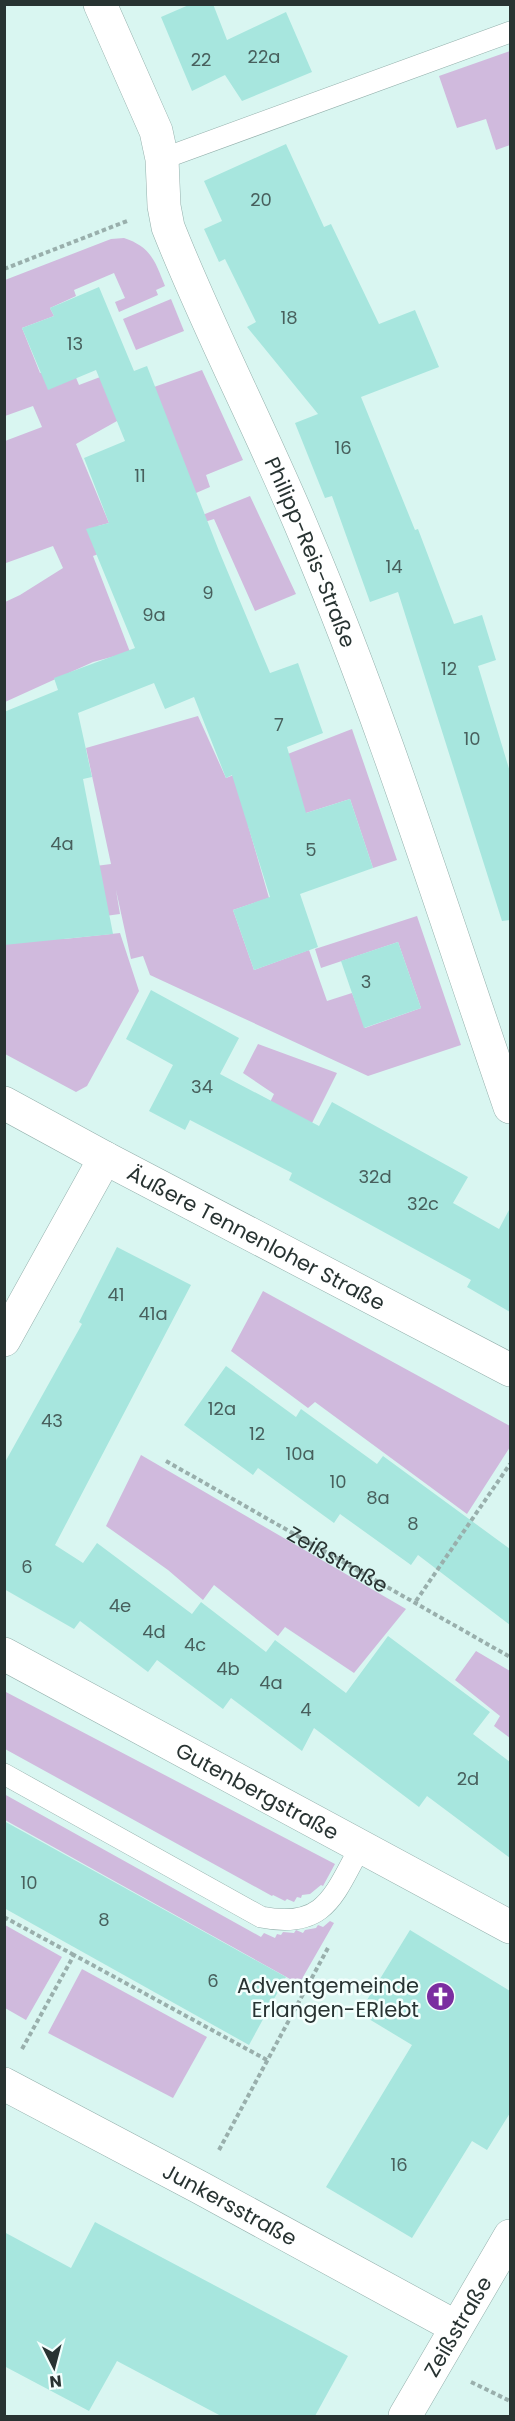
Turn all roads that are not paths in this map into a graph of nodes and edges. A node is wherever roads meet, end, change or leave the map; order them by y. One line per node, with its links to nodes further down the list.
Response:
1 (100, 4): 3 (street, Philipp-Reis-Straße)
2 (510, 32): 3 (lane)
3 (162, 159): 5 (street, Philipp-Reis-Straße)
4 (4, 1103): 6 (street, Äußere Tennenloher Straße)
5 (510, 1107)
6 (105, 1158): 7 (street); 8 (street, Äußere Tennenloher Straße)
7 (4, 1340)
8 (510, 1370)
9 (4, 1653): 11 (street, Gutenbergstraße)
10 (4, 1774): 11 (lane)
11 (361, 1846): 12 (street, Gutenbergstraße)
12 (510, 1927)
13 (4, 2084): 15 (street, Junkersstraße)
14 (510, 2236): 15 (street, Zeißstraße)
15 (456, 2327): 16 (street, Zeißstraße)
16 (415, 2414)

